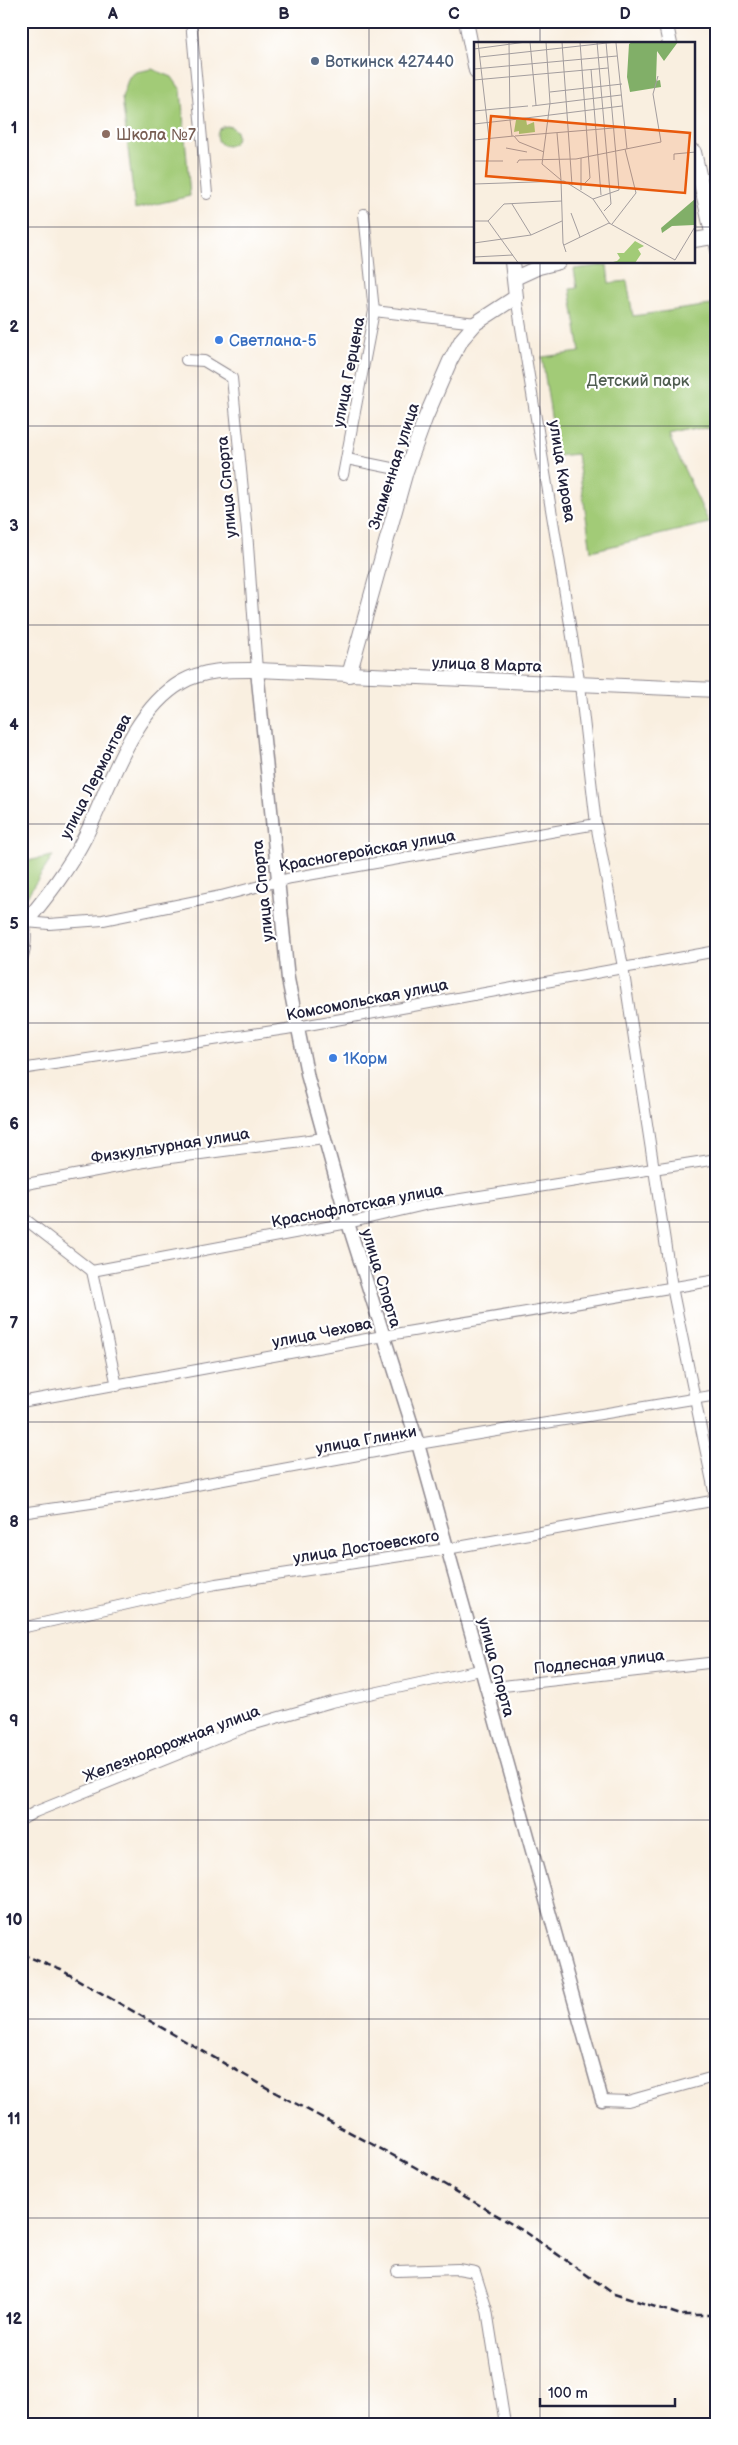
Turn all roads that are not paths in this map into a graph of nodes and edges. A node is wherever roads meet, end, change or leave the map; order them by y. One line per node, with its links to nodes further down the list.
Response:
1 (191, 21): 7 (street)
2 (466, 21): 5 (main road)
3 (666, 21): 4 (main road)
4 (670, 42)
5 (474, 60)
6 (696, 160): 9 (main road)
7 (207, 194)
8 (364, 214): 16 (street, улица Герцена)
9 (715, 236): 10 (main road); 11 (street)
10 (696, 240)
11 (717, 255)
12 (512, 264): 14 (main road, улица Кирова)
13 (551, 264): 14 (main road)
14 (515, 278): 15 (main road, улица Кирова)
15 (516, 297): 17 (main road, Знаменная улица); 24 (street, улица Кирова)
16 (374, 311): 17 (street); 19 (street, улица Герцена)
17 (476, 323): 20 (main road, Знаменная улица)
18 (186, 360): 22 (street, улица Спорта)
19 (347, 459): 20 (street); 21 (street, улица Герцена)
20 (406, 471): 23 (main road, Знаменная улица)
21 (343, 475)
22 (257, 670): 23 (main road, улица 8 Марта); 27 (street, улица Спорта); 29 (main road, улица Лермонтова)
23 (349, 675): 24 (main road, улица 8 Марта)
24 (580, 685): 25 (main road, улица 8 Марта); 26 (street, улица Кирова)
25 (717, 690)
26 (596, 824): 27 (street, Красногеройская улица); 32 (street, улица Кирова)
27 (277, 882): 29 (street, Красногеройская улица); 33 (street, улица Спорта)
28 (21, 898): 29 (street)
29 (24, 922): 31 (street)
30 (717, 951): 32 (street, Комсомольская улица)
31 (21, 962)
32 (623, 966): 33 (street, Комсомольская улица); 37 (street, улица Кирова)
33 (296, 1027): 34 (street, Комсомольская улица); 35 (street, улица Спорта)
34 (21, 1069)
35 (324, 1138): 38 (street, Физкультурная улица); 40 (street, улица Спорта)
36 (717, 1159): 37 (street, Краснофлотская улица)
37 (655, 1168): 40 (street, Краснофлотская улица); 43 (street, улица Кирова)
38 (21, 1185)
39 (21, 1216): 41 (street)
40 (348, 1223): 41 (street, Краснофлотская улица); 44 (street, улица Спорта)
41 (92, 1271): 45 (street)
42 (717, 1280): 43 (street, улица Чехова)
43 (672, 1287): 44 (street, улица Чехова); 47 (street, улица Кирова)
44 (383, 1336): 45 (street, улица Чехова); 49 (street, улица Спорта)
45 (117, 1386): 48 (street, улица Чехова)
46 (717, 1395): 47 (street, улица Глинки)
47 (697, 1399): 49 (street, улица Глинки); 50 (street, улица Кирова)
48 (21, 1402)
49 (418, 1444): 51 (street, улица Глинки); 52 (street, улица Спорта)
50 (716, 1502): 52 (street, улица Достоевского)
51 (21, 1514)
52 (447, 1549): 53 (street, улица Достоевского); 55 (street, улица Спорта)
53 (21, 1628)
54 (717, 1662): 56 (street, Подлесная улица)
55 (480, 1670): 56 (street, улица Спорта); 57 (street, Железнодорожная улица)
56 (485, 1688): 59 (street, улица Спорта)
57 (21, 1820)
58 (717, 2076): 59 (street, улица Спорта)
59 (602, 2100)
60 (397, 2271): 61 (street)
61 (505, 2424)

